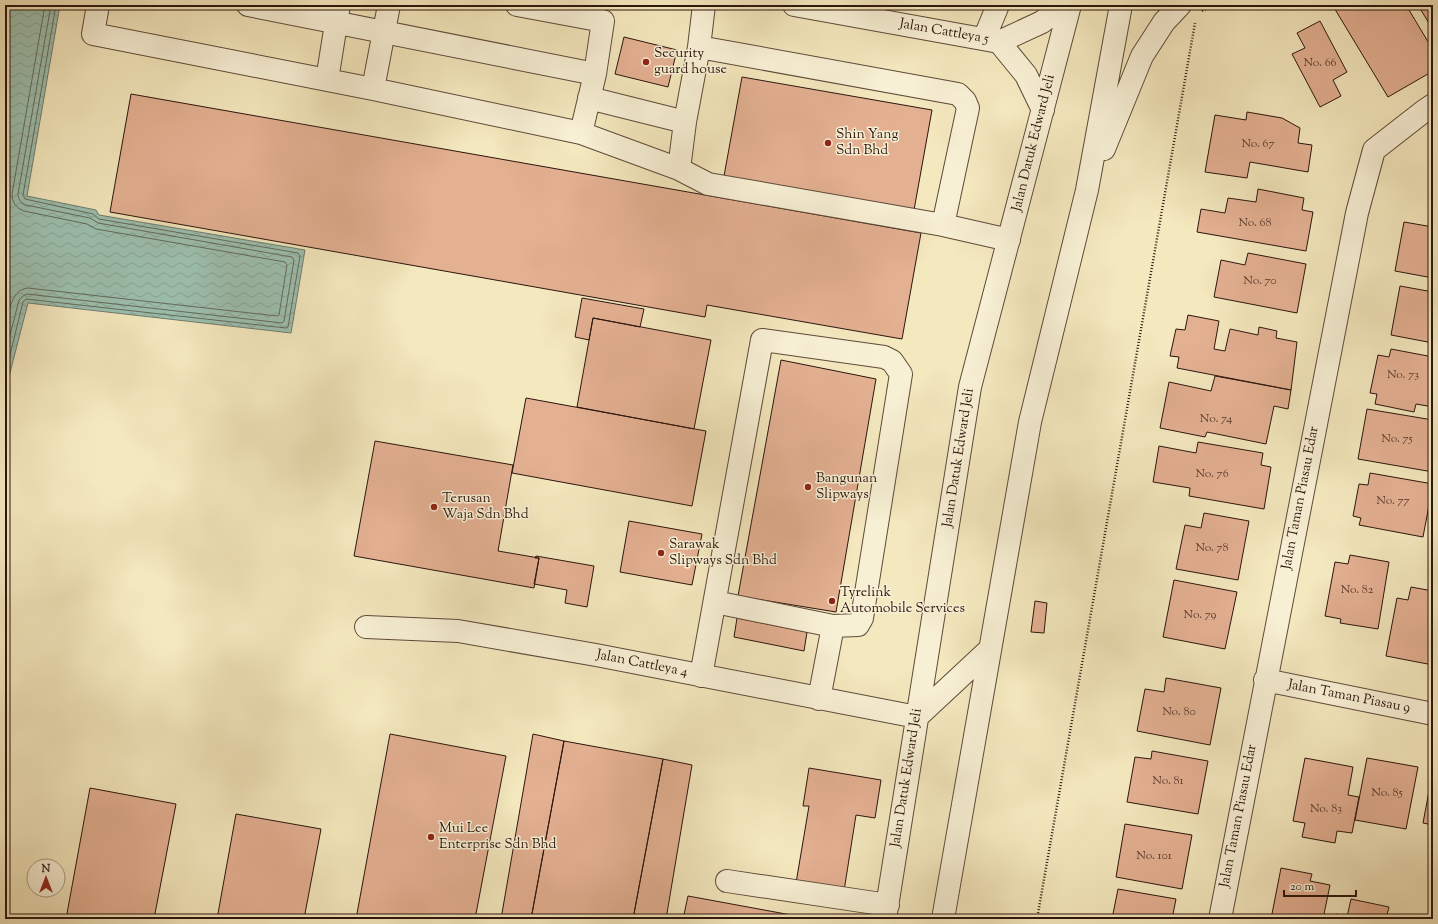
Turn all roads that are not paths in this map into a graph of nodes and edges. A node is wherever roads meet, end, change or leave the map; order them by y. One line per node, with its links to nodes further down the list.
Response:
1 (98, 5): 17 (street)
2 (248, 5): 12 (street)
3 (389, 5): 13 (street)
4 (517, 5): 16 (street)
5 (704, 5): 15 (street)
6 (794, 5): 14 (street, Jalan Cattleya 5)
7 (998, 5): 14 (street)
8 (1064, 5): 14 (street)
9 (1070, 5): 21 (street, Jalan Datuk Edward Jeli)
10 (1121, 5): 25 (street)
11 (1189, 10): 25 (street)
12 (338, 14): 13 (street); 17 (street)
13 (384, 32): 16 (street); 18 (street)
14 (991, 40): 21 (street)
15 (699, 47): 22 (street); 26 (street)
16 (595, 74): 19 (street)
17 (327, 80): 18 (street)
18 (373, 89): 23 (street)
19 (589, 98): 22 (street); 23 (street)
20 (1433, 105): 33 (street, Jalan Taman Piasau Edar)
21 (1043, 110): 27 (street, Jalan Datuk Edward Jeli)
22 (685, 122): 24 (street)
23 (581, 133): 24 (street)
24 (679, 169): 26 (street)
25 (1087, 190): 31 (street)
26 (942, 225): 27 (street)
27 (1009, 240): 36 (street, Jalan Datuk Edward Jeli)
28 (715, 602): 29 (street); 29 (street); 32 (street)
29 (833, 626): 34 (street)
30 (366, 627): 32 (street, Jalan Cattleya 4)
31 (990, 649): 36 (street); 39 (street)
32 (701, 676): 34 (street, Jalan Cattleya 4)
33 (1265, 680): 35 (street, Jalan Taman Piasau 9); 40 (street, Jalan Taman Piasau Edar)
34 (819, 699): 36 (street, Jalan Cattleya 4)
35 (1433, 714)
36 (917, 717): 38 (street, Jalan Datuk Edward Jeli)
37 (727, 881): 38 (street)
38 (886, 912)
39 (943, 919)
40 (1220, 919)

